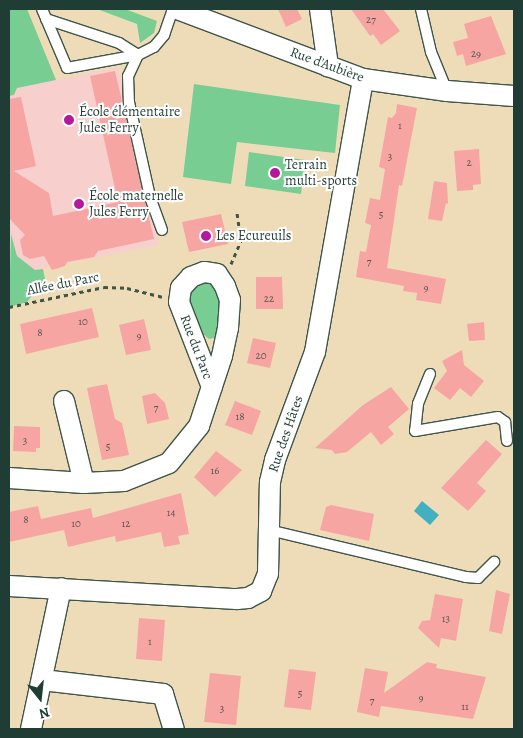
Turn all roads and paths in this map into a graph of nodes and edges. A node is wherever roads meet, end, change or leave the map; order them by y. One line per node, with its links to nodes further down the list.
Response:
1 (42, 9): 7 (lane)
2 (173, 9): 8 (lane)
3 (177, 9): 6 (street, Rue d'Aubière)
4 (320, 9): 9 (street)
5 (421, 9): 11 (lane)
6 (210, 14): 9 (street, Rue d'Aubière)
7 (46, 19): 8 (lane); 8 (lane)
8 (138, 55): 14 (lane)
9 (328, 66): 10 (street, Rue d'Aubière)
10 (363, 80): 11 (street, Rue d'Aubière); 24 (street, Rue des Hâtes)
11 (447, 91): 12 (street, Rue d'Aubière)
12 (514, 96)
13 (237, 213): 15 (path)
14 (162, 230)
15 (223, 283): 16 (street, Rue du Parc); 19 (street, Rue du Parc)
16 (179, 302): 17 (path, Allée du Parc); 19 (street, Rue du Parc)
17 (9, 307)
18 (430, 374): 21 (lane)
19 (212, 387): 23 (street, Rue du Parc)
20 (64, 401): 23 (street)
21 (507, 441)
22 (9, 478): 23 (street, Rue du Parc)
23 (84, 483)
24 (269, 530): 25 (lane); 27 (street, Rue des Hâtes)
25 (494, 562)
26 (9, 586): 27 (street, Rue des Hâtes)
27 (61, 588): 28 (street)
28 (42, 680): 29 (street); 30 (street)
29 (31, 729)
30 (174, 729)

